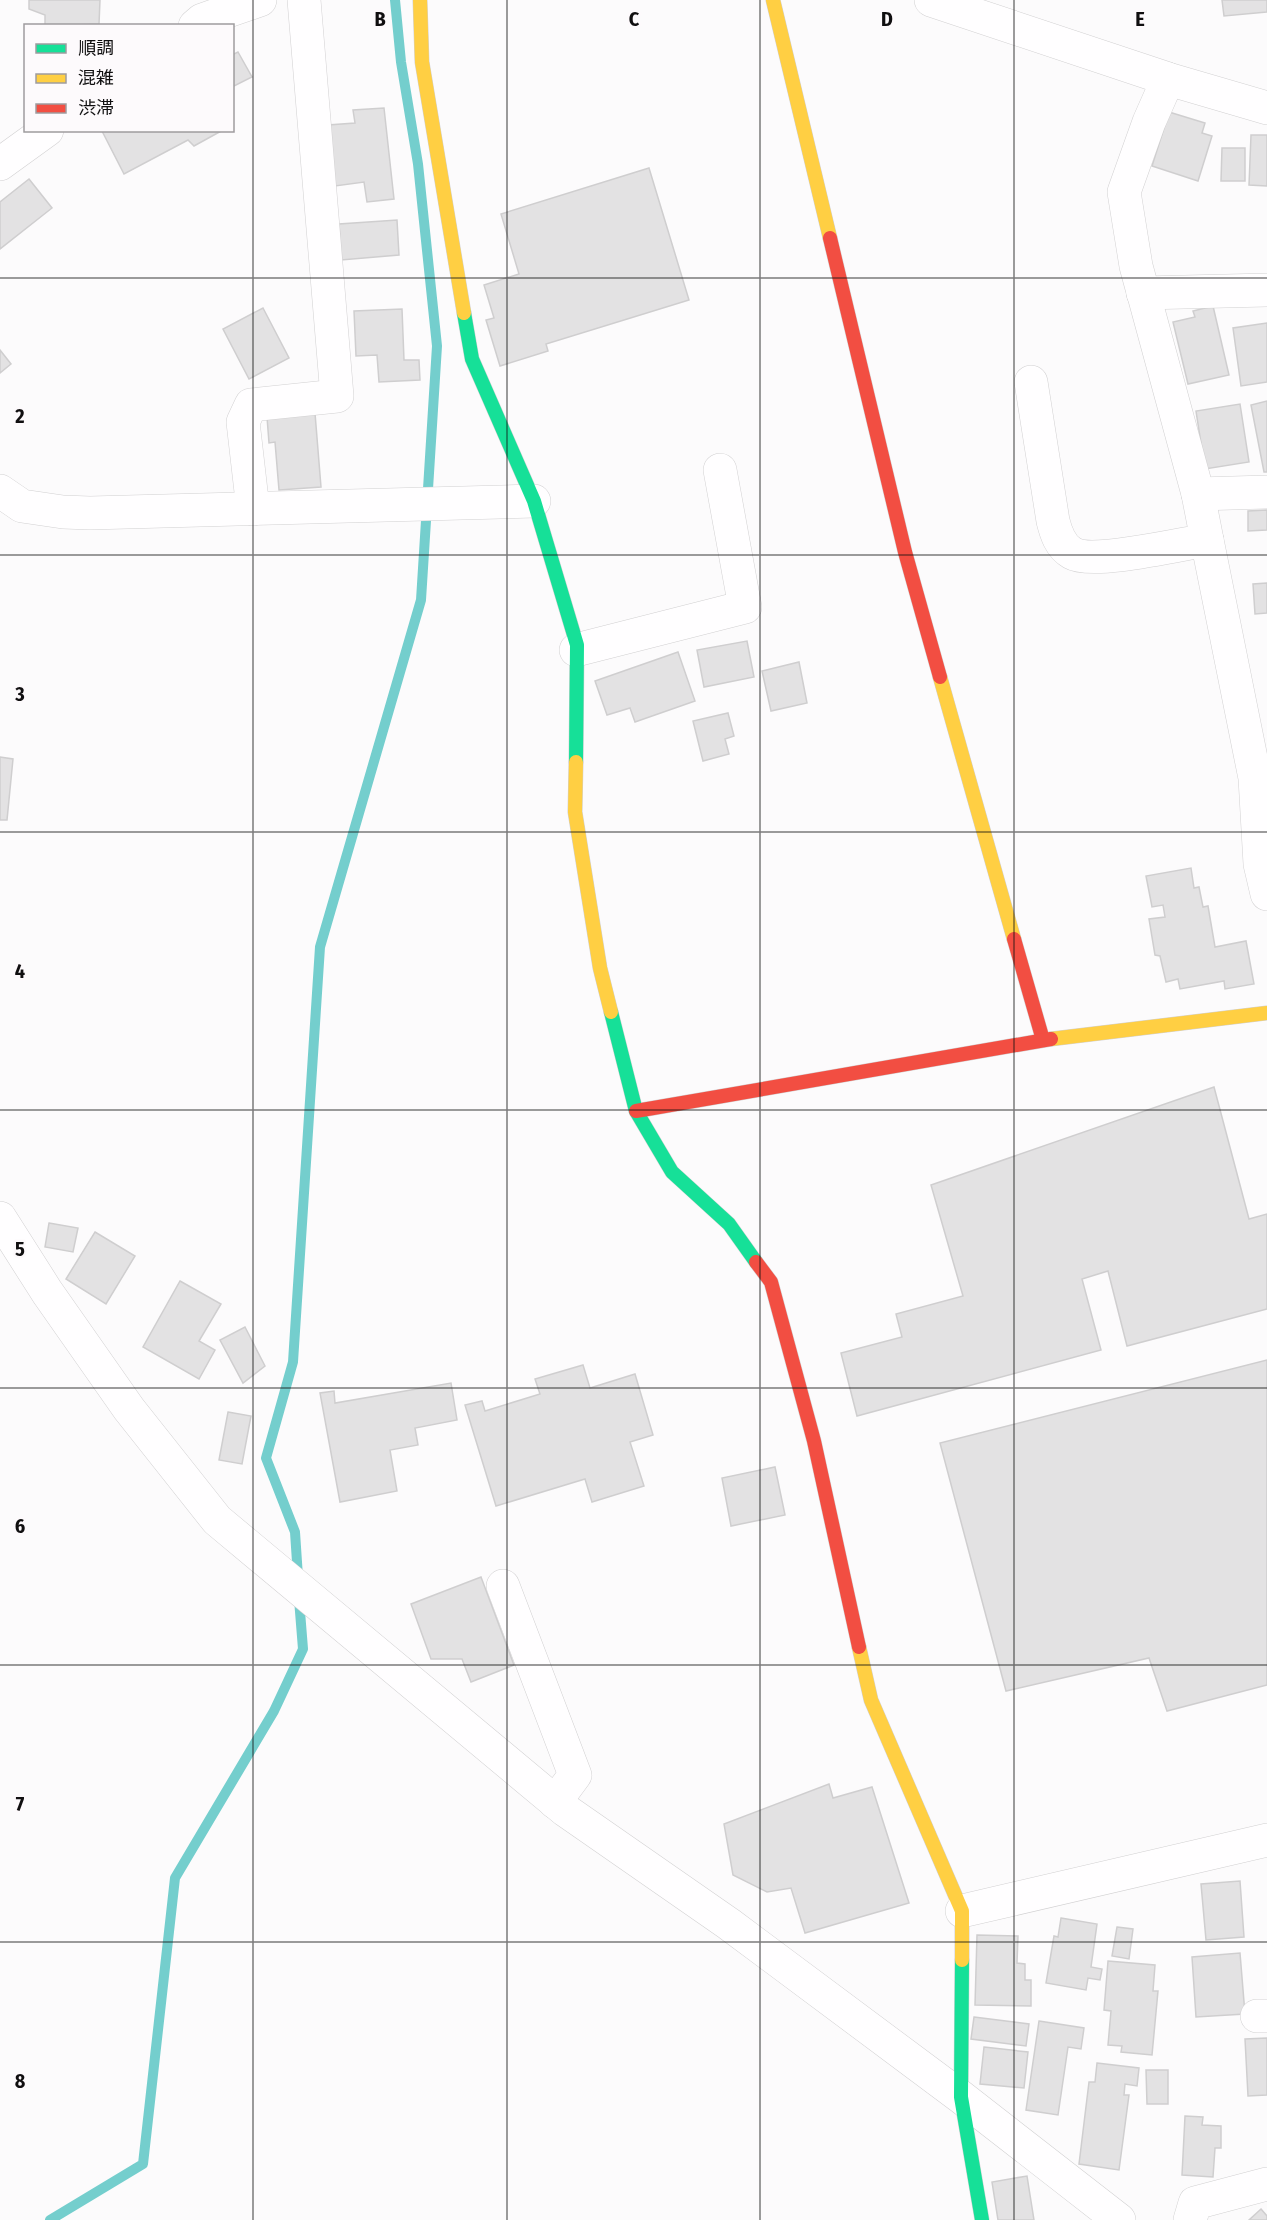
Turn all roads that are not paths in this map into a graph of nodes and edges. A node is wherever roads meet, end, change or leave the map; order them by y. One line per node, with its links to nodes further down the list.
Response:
1 (260, 0): 6 (street)
2 (304, 0): 19 (street)
3 (420, 0): 18 (street)
4 (773, 0): 24 (street)
5 (931, 0): 7 (street)
6 (197, 24)
7 (1168, 79): 8 (street); 12 (street)
8 (1267, 108)
9 (44, 132): 10 (street)
10 (0, 164)
11 (1267, 290): 12 (street)
12 (1143, 293): 17 (street)
13 (1031, 382): 20 (street)
14 (720, 470): 21 (street)
15 (0, 491): 19 (street)
16 (1267, 492): 17 (street)
17 (1198, 494): 20 (street)
18 (534, 501): 19 (street); 21 (street)
19 (253, 509)
20 (1207, 540): 22 (street)
21 (576, 651): 25 (street)
22 (1267, 894)
23 (1267, 1013): 24 (street)
24 (1043, 1040): 25 (street)
25 (636, 1111): 30 (street)
26 (0, 1218): 28 (street)
27 (503, 1586): 28 (street)
28 (555, 1802): 31 (street)
29 (1267, 1840): 30 (street)
30 (962, 1911): 31 (street)
31 (962, 2097): 33 (street); 34 (street)
32 (1267, 2184): 35 (street)
33 (982, 2220)
34 (1119, 2220)
35 (1190, 2220)

